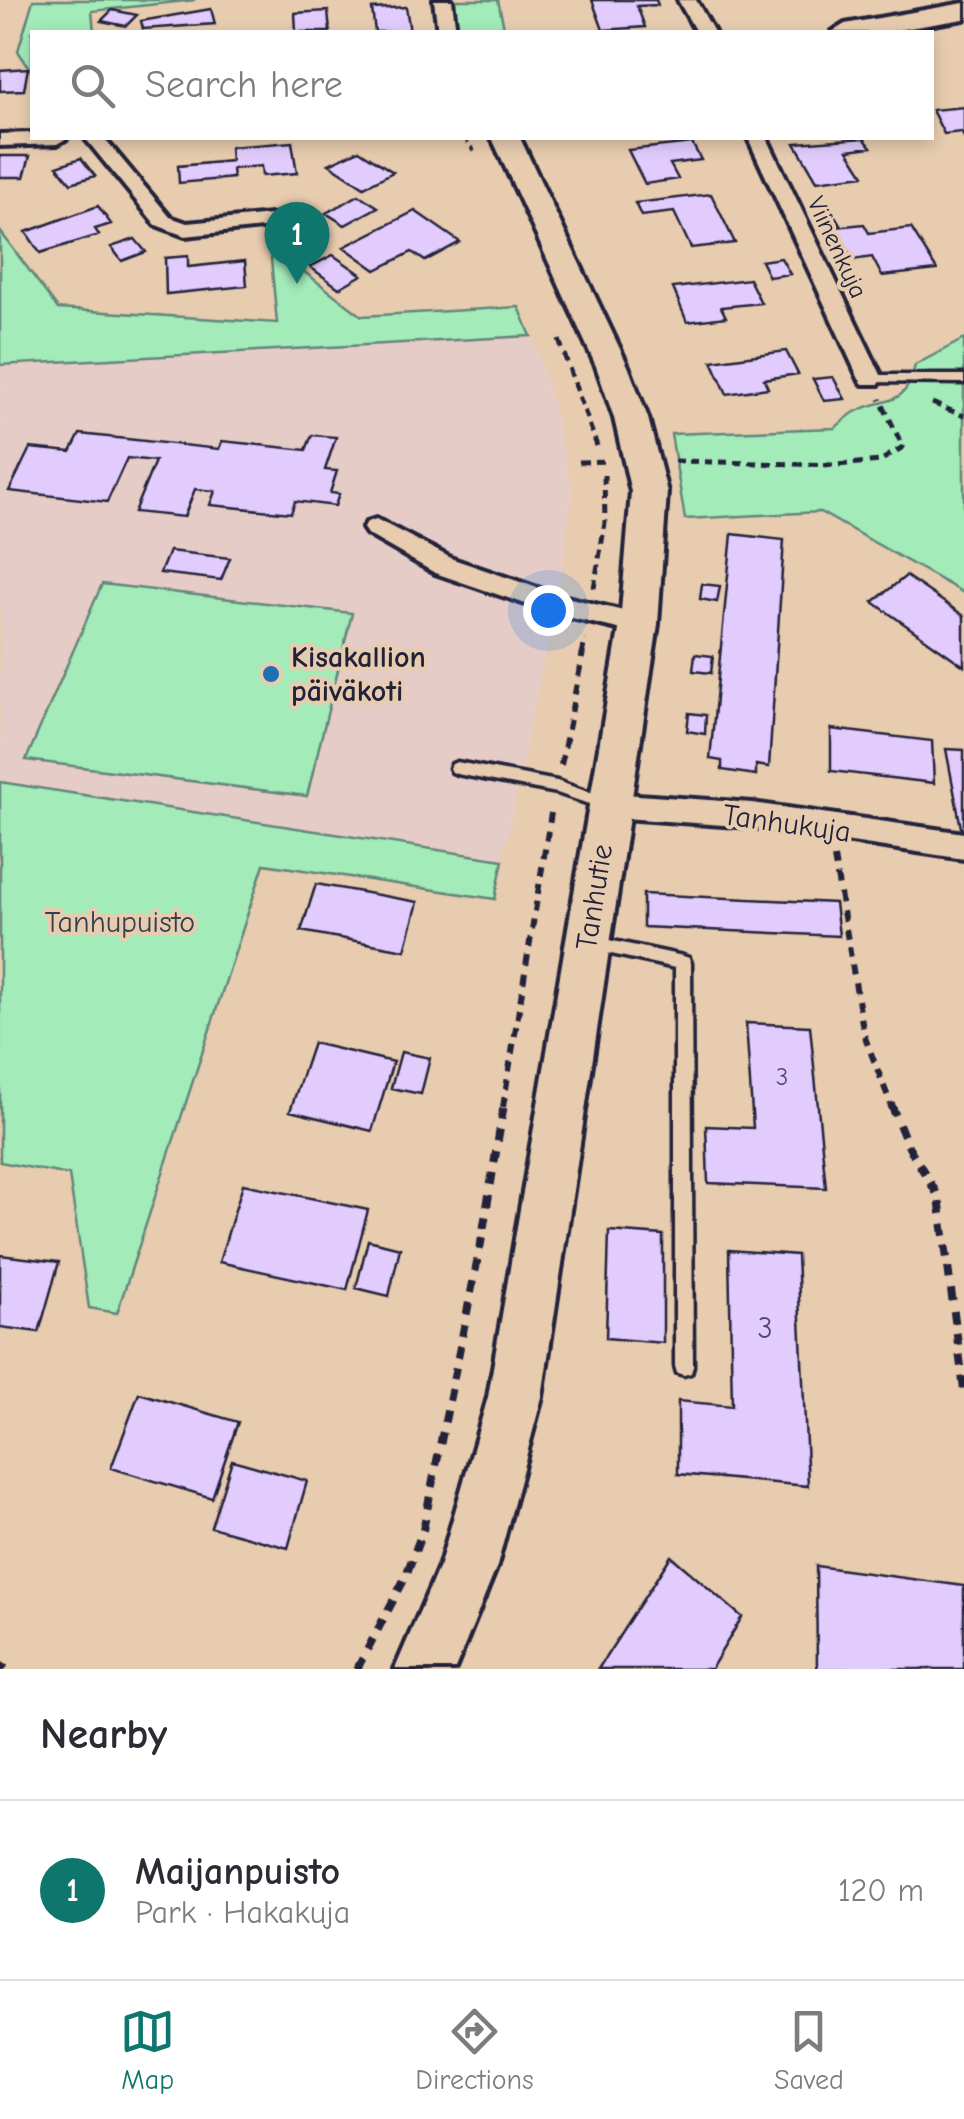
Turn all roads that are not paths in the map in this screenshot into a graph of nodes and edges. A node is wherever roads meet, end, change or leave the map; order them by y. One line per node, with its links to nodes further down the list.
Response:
1 (443, 0): 4 (street)
2 (687, 0): 5 (street)
3 (964, 11): 6 (street)
4 (446, 30)
5 (704, 30)
6 (856, 30)
7 (30, 139): 8 (street)
8 (0, 140)
9 (96, 140): 12 (street)
10 (757, 140): 13 (street, Viinenkuja)
11 (492, 150): 16 (street, Tanhutie)
12 (282, 220)
13 (871, 379): 14 (lane)
14 (964, 379)
15 (376, 528): 16 (street)
16 (638, 624): 18 (street, Tanhutie)
17 (457, 768): 18 (lane)
18 (609, 805): 19 (street, Tanhukuja); 20 (street, Tanhutie)
19 (964, 846)
20 (586, 942): 21 (lane); 22 (street, Tanhutie)
21 (684, 1366)
22 (426, 1669)

